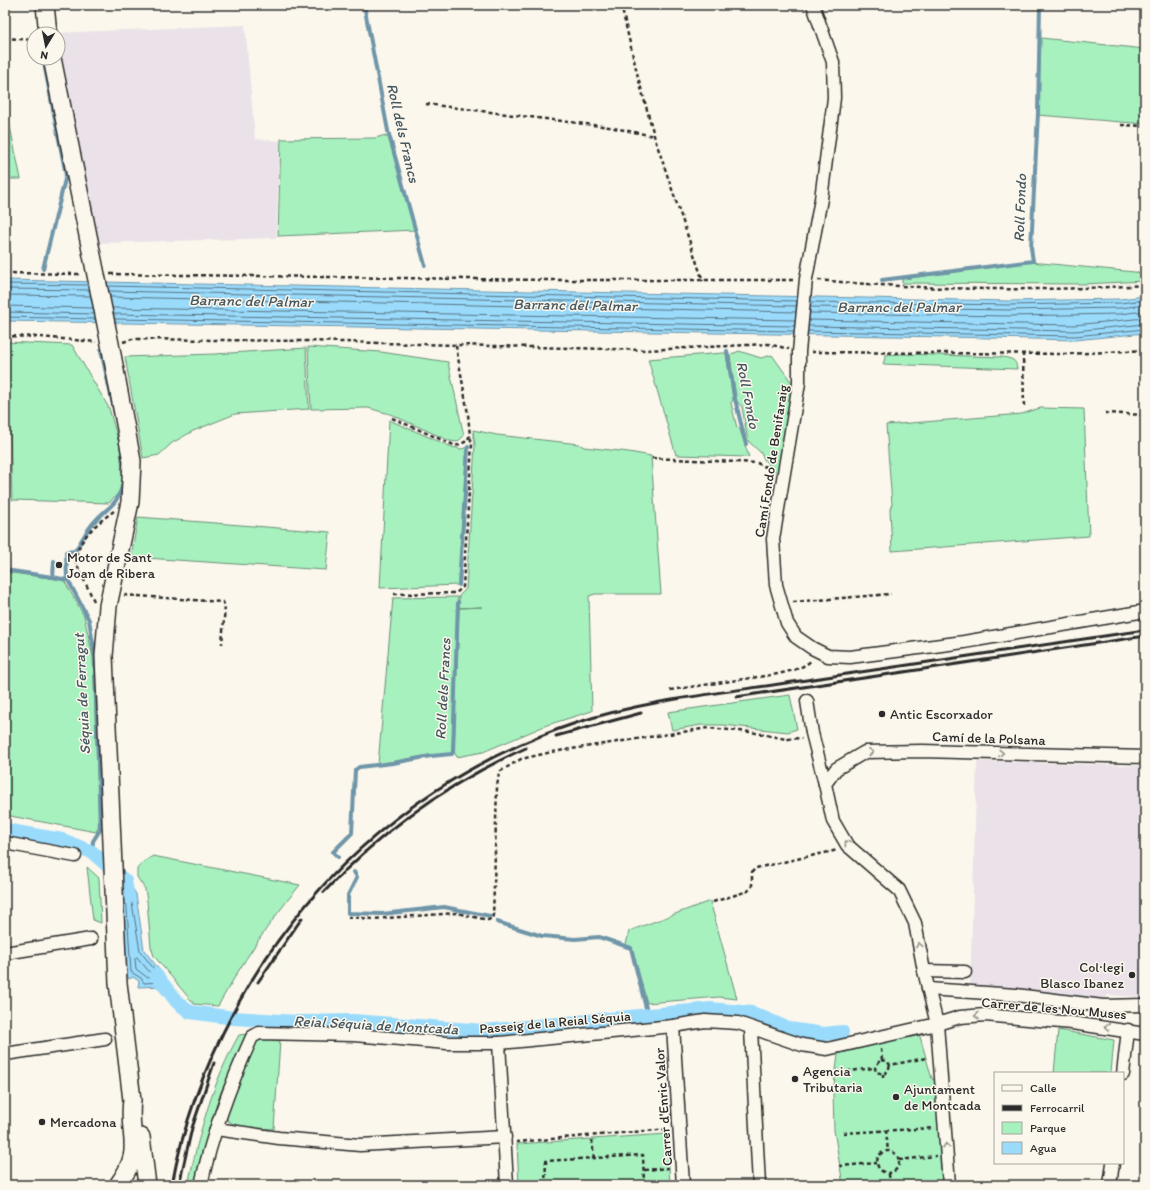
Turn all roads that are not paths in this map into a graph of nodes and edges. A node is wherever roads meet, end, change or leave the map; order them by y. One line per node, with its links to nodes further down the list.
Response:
1 (45, 5): 3 (street)
2 (813, 5): 5 (street, Camí Fondo de Benifaraig)
3 (47, 26)
4 (54, 66): 27 (street)
5 (1145, 611)
6 (807, 701): 8 (street)
7 (1145, 757): 8 (street, Camí de la Polsana, one-way to 7)
8 (825, 784): 13 (street, one-way to 8)
9 (5, 843): 10 (street)
10 (75, 856)
11 (91, 939): 12 (street)
12 (5, 953)
13 (924, 971): 14 (street); 15 (street)
14 (965, 972)
15 (929, 993): 16 (street); 17 (street)
16 (1145, 1005)
17 (937, 1024): 20 (street, Carrer de les Nou Muses, one-way to 17); 24 (street, Carrer de les Nou Muses); 38 (street, one-way to 17)
18 (673, 1026): 19 (street, Passeig de la Reial Séquia); 23 (street, Passeig de la Reial Séquia); 36 (street, Carrer d'Enric Valor)
19 (751, 1029): 24 (street, Passeig de la Reial Séquia); 37 (street)
20 (1128, 1030): 21 (street, Carrer de les Nou Muses); 26 (street)
21 (1145, 1034)
22 (105, 1039): 25 (street)
23 (499, 1043): 28 (street, Passeig de la Reial Séquia); 29 (street)
24 (827, 1049)
25 (5, 1054)
26 (1123, 1072)
27 (132, 1100): 31 (street); 33 (street)
28 (216, 1129): 29 (street); 34 (street, Passeig de la Reial Séquia)
29 (505, 1140): 35 (street)
30 (1113, 1164): 39 (street)
31 (119, 1185): 32 (street)
32 (138, 1185)
33 (147, 1185)
34 (201, 1185)
35 (507, 1185)
36 (683, 1185)
37 (759, 1185)
38 (950, 1185)
39 (1110, 1185)

